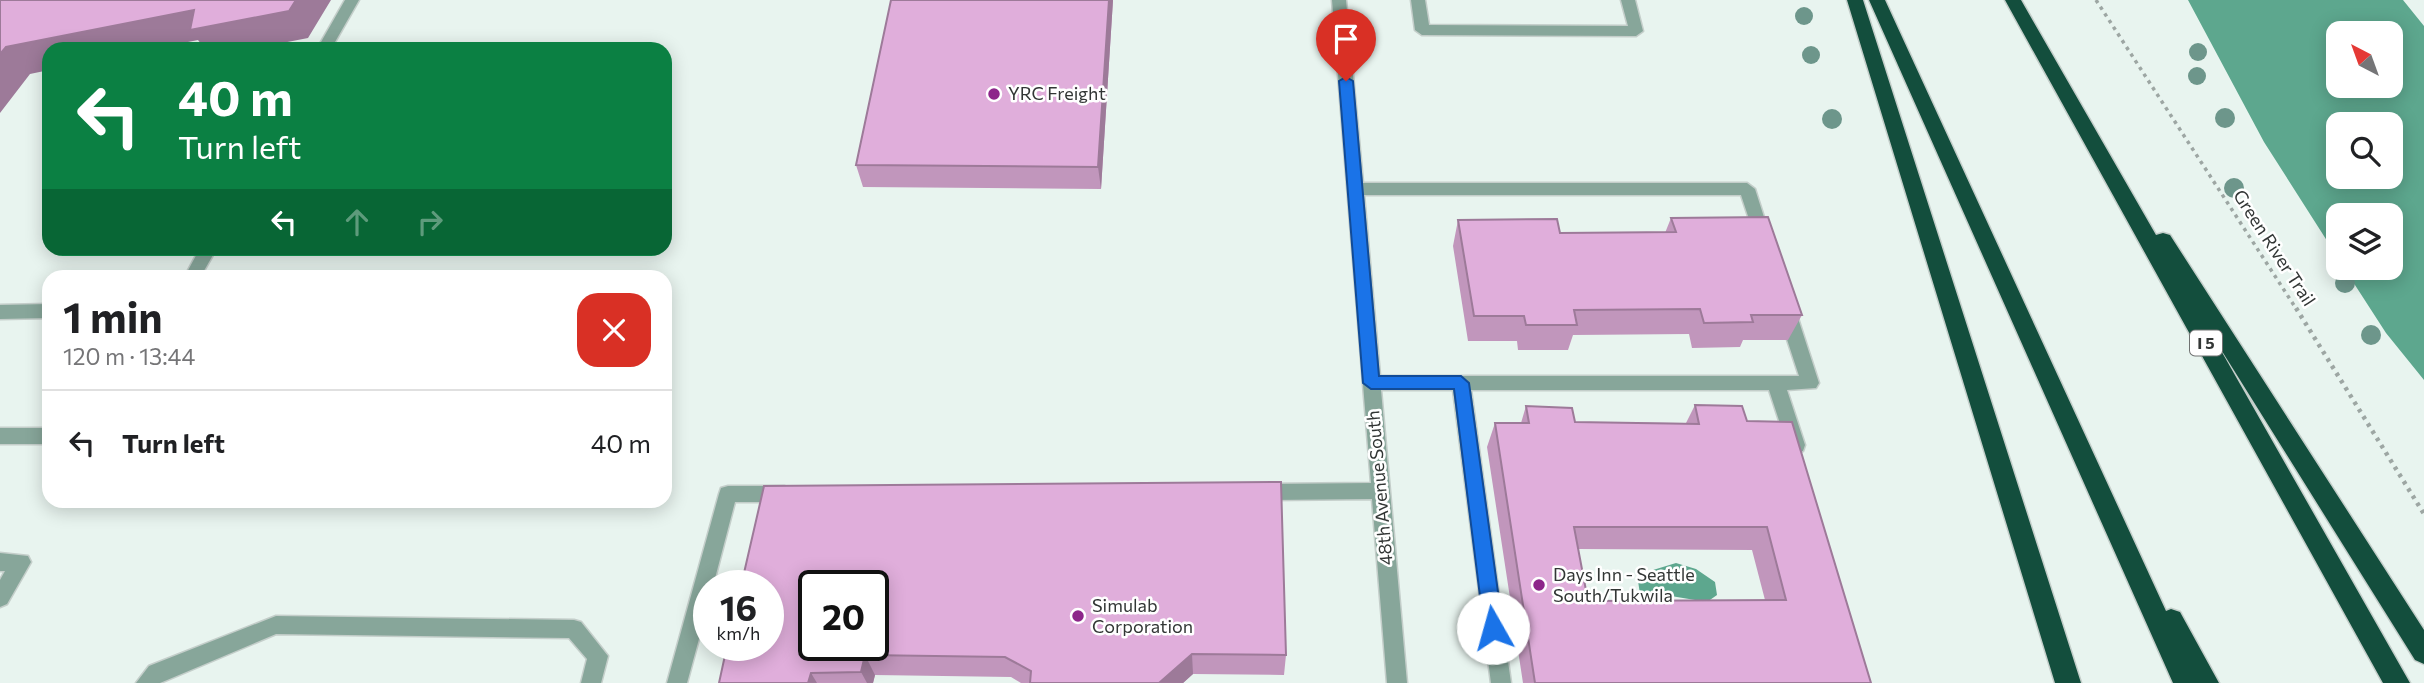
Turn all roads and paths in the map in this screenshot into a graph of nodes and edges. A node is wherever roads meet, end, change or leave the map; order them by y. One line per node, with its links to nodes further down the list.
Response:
1 (352, 0): 9 (street)
2 (1339, 0): 10 (street, 48th Avenue South)
3 (1418, 0): 4 (street)
4 (1628, 0)
5 (1855, 0): 34 (highway)
6 (1877, 0): 21 (highway)
7 (2096, 0): 25 (path, Green River Trail)
8 (2014, 2): 28 (highway); 37 (highway, I 5)
9 (328, 42)
10 (1355, 189): 11 (street); 15 (street, 48th Avenue South)
11 (1768, 254)
12 (1781, 292): 17 (street)
13 (42, 311): 14 (street)
14 (0, 312)
15 (1371, 383): 16 (street); 22 (street, 48th Avenue South)
16 (1461, 383): 17 (street); 33 (street)
17 (1776, 383): 20 (street)
18 (0, 436): 19 (street)
19 (42, 436)
20 (1800, 461)
21 (2088, 468): 35 (highway); 36 (highway)
22 (1380, 491): 23 (street); 32 (street, 48th Avenue South)
23 (1242, 492)
24 (798, 494): 31 (street)
25 (2424, 514)
26 (0, 562): 27 (street)
27 (0, 598)
28 (2424, 652)
29 (146, 683): 30 (street)
30 (591, 683)
31 (677, 683)
32 (1397, 683)
33 (1501, 683)
34 (2068, 683)
35 (2186, 683)
36 (2206, 683)
37 (2397, 683)

